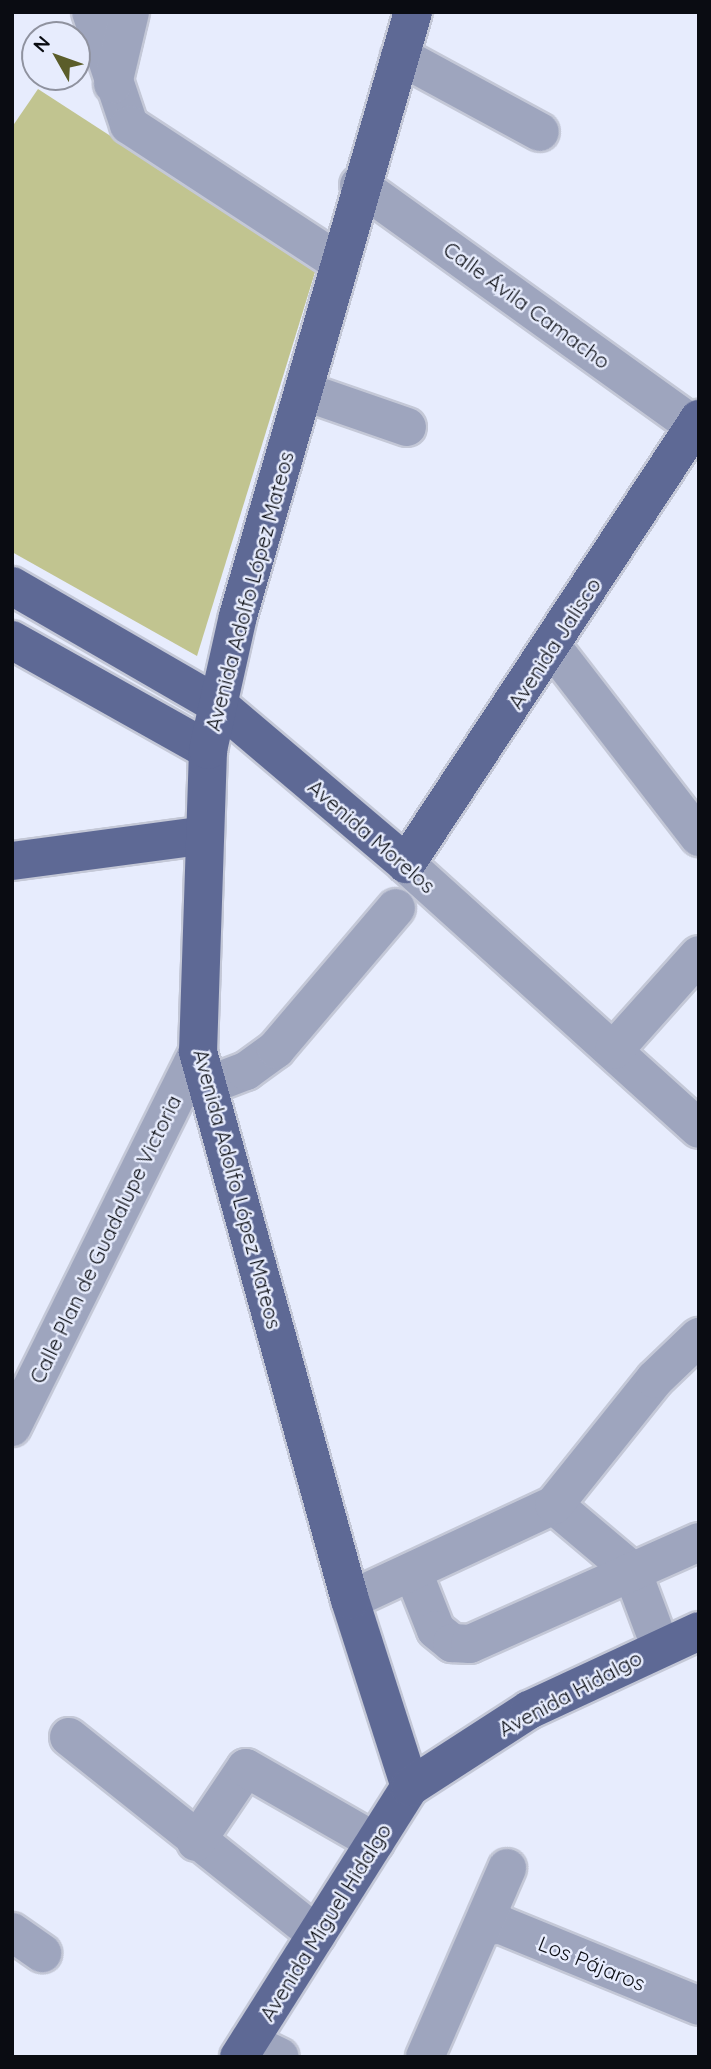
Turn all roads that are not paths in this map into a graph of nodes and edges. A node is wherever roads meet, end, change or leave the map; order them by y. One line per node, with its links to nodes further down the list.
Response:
1 (91, 12): 5 (street)
2 (130, 12): 5 (street)
3 (412, 12): 4 (main road, Avenida Adolfo López Mateos)
4 (400, 56): 6 (street); 7 (main road, Avenida Adolfo López Mateos)
5 (113, 84): 8 (street)
6 (540, 132)
7 (359, 185): 8 (main road, Avenida Adolfo López Mateos); 10 (street, Calle Ávila Camacho)
8 (340, 263): 9 (main road, Avenida Adolfo López Mateos)
9 (303, 391): 11 (street); 15 (main road, Avenida Adolfo López Mateos)
10 (697, 423): 14 (main road, Avenida Jalisco)
11 (407, 428)
12 (12, 586): 15 (main road, Avenida Morelos)
13 (12, 640): 16 (main road)
14 (553, 648): 18 (street); 20 (main road, Avenida Jalisco)
15 (220, 706): 16 (main road, Avenida Adolfo López Mateos); 20 (main road, Avenida Morelos)
16 (208, 750): 17 (main road, Avenida Adolfo López Mateos)
17 (200, 836): 19 (main road); 24 (main road, Avenida Adolfo López Mateos)
18 (699, 837)
19 (12, 861)
20 (406, 864): 23 (street, Avenida Morelos)
21 (396, 908): 24 (street)
22 (699, 955): 23 (street)
23 (614, 1051): 25 (street, Avenida Morelos)
24 (204, 1068): 27 (street, Calle Plan de Guadalupe Victoria); 32 (main road, Avenida Adolfo López Mateos)
25 (699, 1129)
26 (699, 1337): 28 (street)
27 (12, 1427)
28 (554, 1505): 30 (street); 31 (street)
29 (699, 1542): 30 (street)
30 (632, 1571): 31 (street); 34 (street)
31 (413, 1573): 32 (street)
32 (350, 1601): 36 (main road, Avenida Adolfo López Mateos)
33 (699, 1631): 34 (main road, Avenida Hidalgo)
34 (660, 1646): 36 (main road, Avenida Hidalgo)
35 (69, 1737): 37 (street)
36 (410, 1787): 38 (main road, Avenida Miguel Hidalgo)
37 (196, 1842): 38 (street); 41 (street)
38 (375, 1842): 41 (main road, Avenida Miguel Hidalgo)
39 (508, 1868): 40 (street)
40 (485, 1926): 42 (street, Los Pájaros); 44 (street)
41 (317, 1934): 43 (main road, Avenida Miguel Hidalgo)
42 (699, 2006)
43 (256, 2052)
44 (425, 2057)

